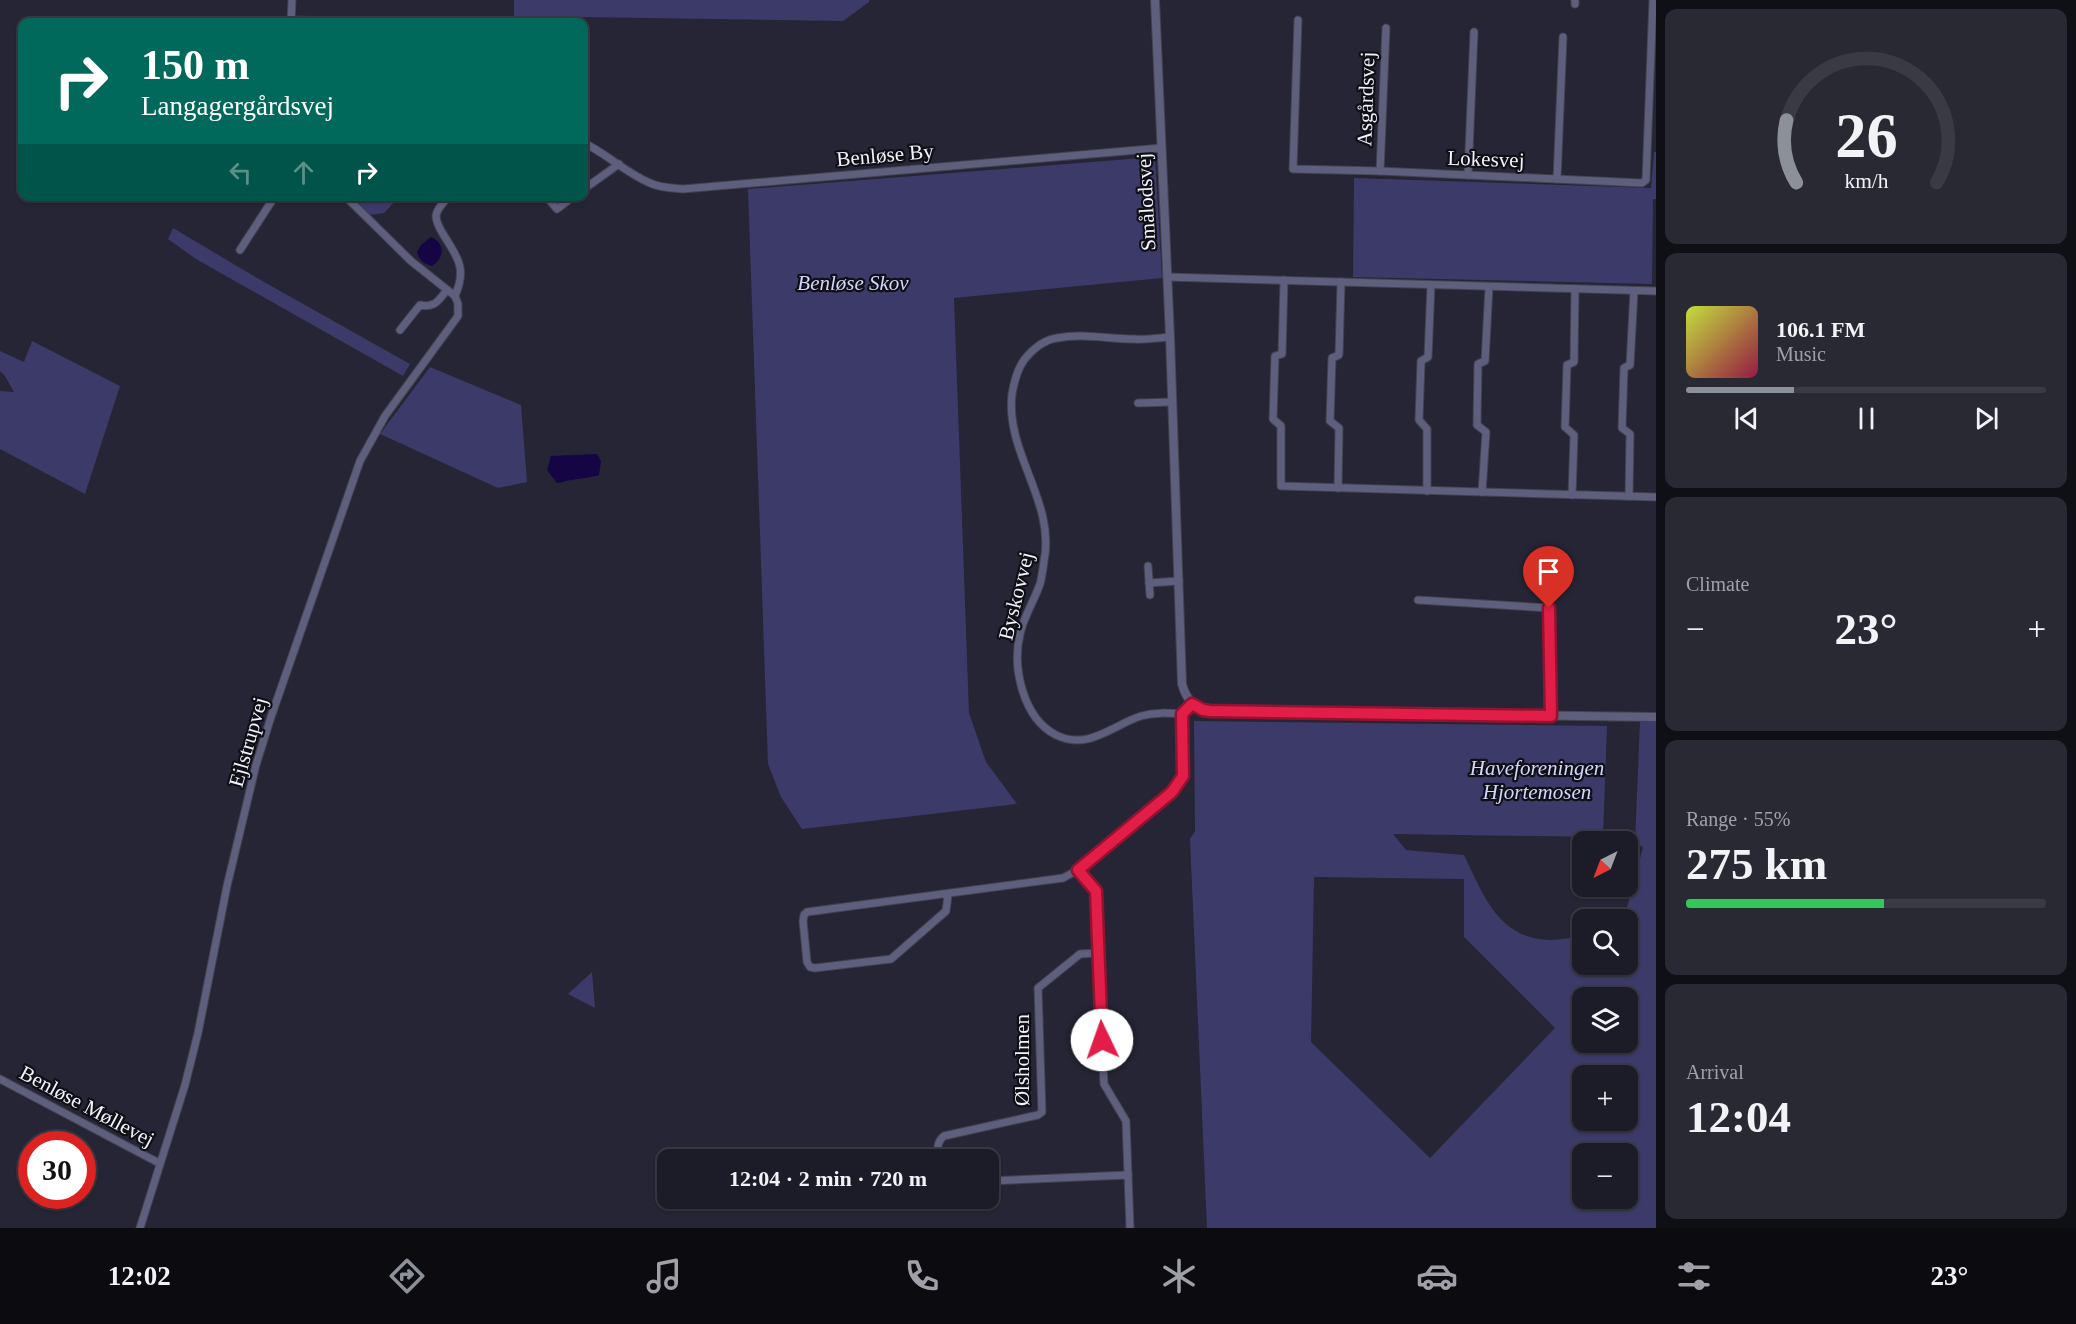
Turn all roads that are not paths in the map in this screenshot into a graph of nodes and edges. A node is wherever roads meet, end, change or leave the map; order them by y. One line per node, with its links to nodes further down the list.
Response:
1 (292, 0): 4 (street)
2 (1155, 0): 11 (street, Smålodsvej)
3 (1653, 0): 9 (street, Lokesvej)
4 (291, 18)
5 (1298, 20): 13 (street, Lokesvej)
6 (1386, 28): 13 (street, Asgårdsvej)
7 (1474, 32): 14 (street)
8 (1563, 37): 15 (street)
9 (1653, 92): 15 (street, Lokesvej)
10 (588, 146): 12 (street, Benløse By)
11 (1161, 148): 12 (street, Benløse By); 23 (street, Smålodsvej)
12 (619, 164): 16 (street)
13 (1380, 171): 14 (street, Lokesvej)
14 (1468, 175): 15 (street, Lokesvej)
15 (1557, 178)
16 (588, 186)
17 (272, 201): 22 (street)
18 (350, 201): 29 (street)
19 (445, 201): 32 (street)
20 (550, 201): 21 (street)
21 (567, 201)
22 (240, 250)
23 (1167, 277): 24 (street); 34 (street, Smålodsvej)
24 (1284, 280): 25 (street); 37 (street)
25 (1341, 282): 26 (street); 37 (street)
26 (1431, 285): 27 (street); 38 (street)
27 (1489, 287): 28 (street); 39 (street)
28 (1575, 289): 30 (street); 40 (street)
29 (447, 290): 32 (street); 33 (street)
30 (1634, 291): 31 (street); 41 (street)
31 (1656, 291)
32 (455, 296): 57 (street, Ejlstrupvej)
33 (400, 330)
34 (1170, 337): 35 (street, Smålodsvej); 49 (street, Byskovvej)
35 (1172, 402): 36 (street); 44 (street, Smålodsvej)
36 (1138, 403)
37 (1338, 488): 38 (street)
38 (1426, 490): 39 (street)
39 (1482, 492): 40 (street)
40 (1572, 495): 41 (street)
41 (1629, 496): 42 (street)
42 (1656, 497)
43 (1148, 566): 45 (street)
44 (1179, 581): 45 (street); 48 (street, Smålodsvej)
45 (1149, 583): 46 (street)
46 (1150, 595)
47 (1419, 600): 50 (street)
48 (1192, 704): 49 (street); 50 (street)
49 (1182, 714): 52 (street)
50 (1551, 716): 51 (street)
51 (1656, 717)
52 (1078, 870): 53 (street); 54 (street)
53 (948, 895): 53 (street)
54 (1097, 952): 56 (street, Ølsholmen); 58 (street)
55 (0, 1079): 57 (street, Benløse Møllevej)
56 (938, 1149)
57 (159, 1162): 60 (street, Ejlstrupvej)
58 (1128, 1175): 59 (street); 61 (street)
59 (999, 1181)
60 (140, 1228)
61 (1130, 1228)

